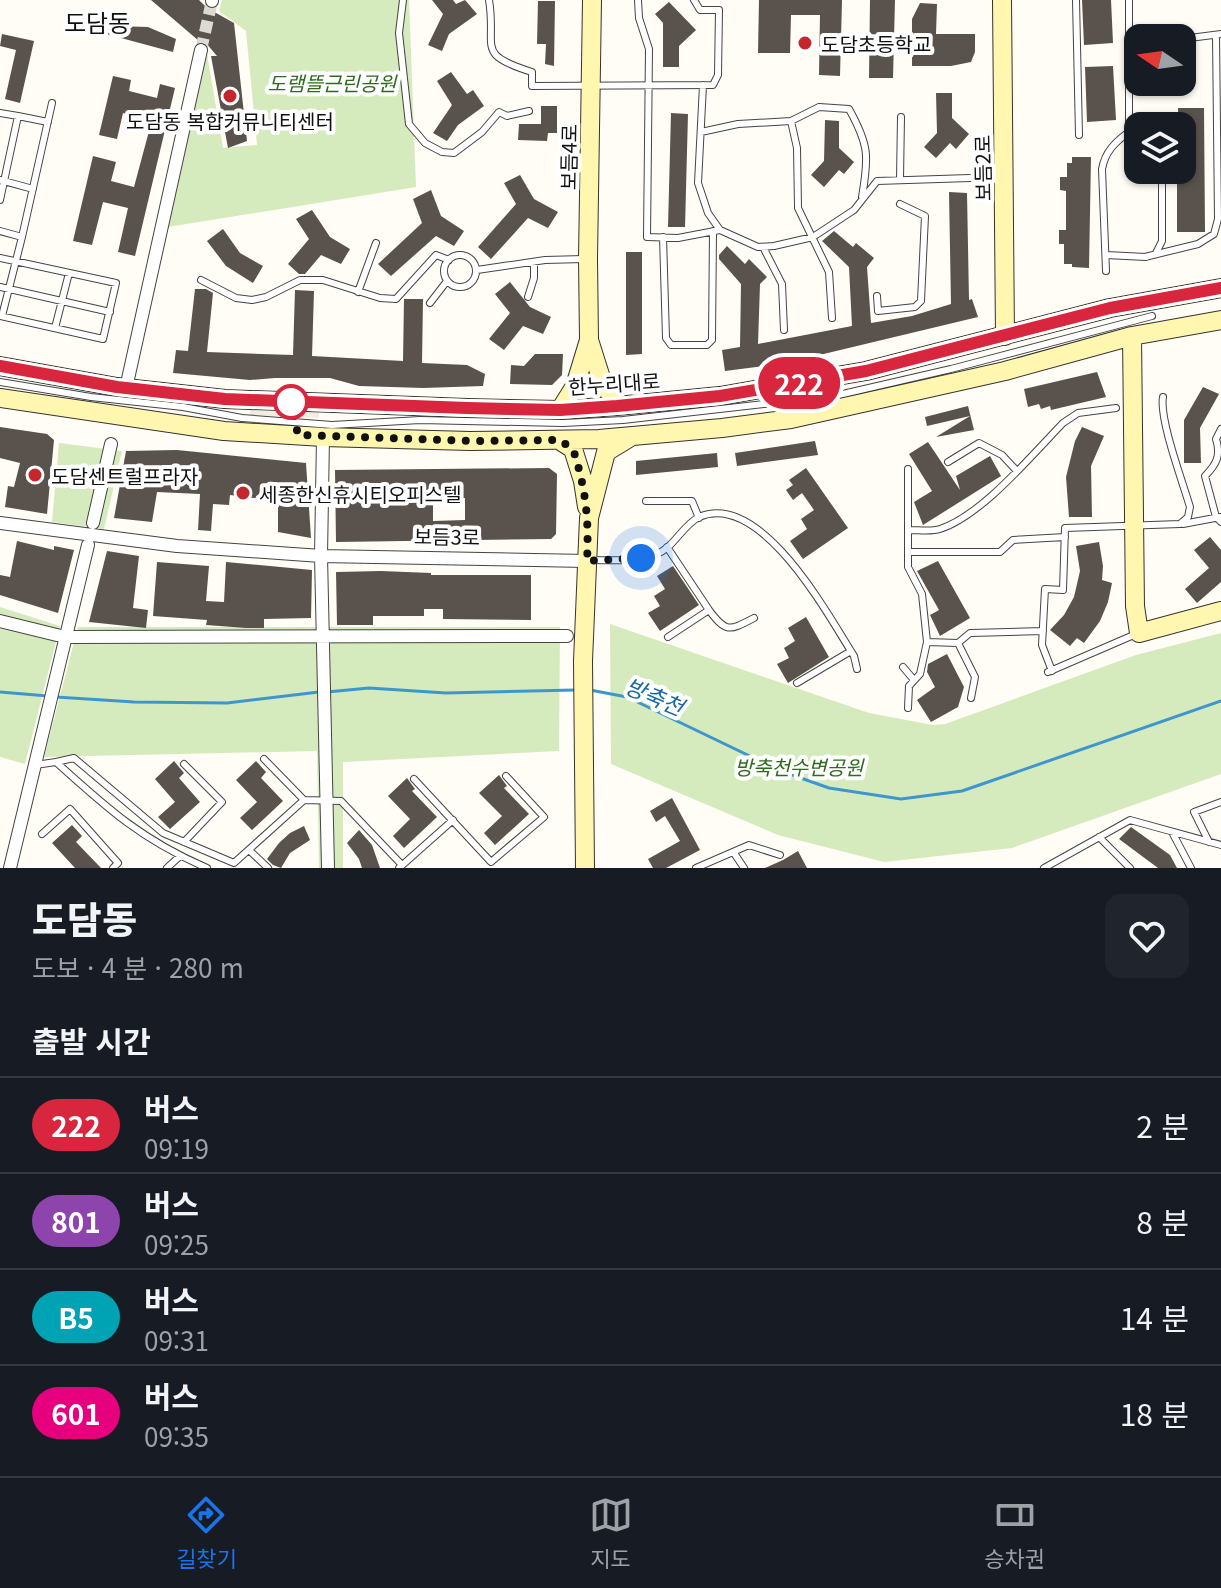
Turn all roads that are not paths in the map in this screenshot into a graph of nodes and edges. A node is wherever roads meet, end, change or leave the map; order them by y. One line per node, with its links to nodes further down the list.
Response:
1 (403, 0): 18 (lane)
2 (489, 0): 15 (lane)
3 (592, 0): 15 (street, 보듬4로)
4 (638, 0): 14 (lane)
5 (694, 0): 13 (lane)
6 (1002, 0): 26 (street, 보듬2로)
7 (1076, 0): 25 (lane)
8 (1129, 0): 9 (lane)
9 (1129, 24)
10 (1218, 34): 11 (lane); 33 (lane)
11 (1196, 37)
12 (201, 50): 73 (street)
13 (703, 85): 14 (lane); 24 (lane)
14 (650, 86): 15 (lane); 38 (lane)
15 (591, 87): 45 (street, 보듬4로)
16 (1129, 96): 42 (lane)
17 (52, 103): 23 (lane)
18 (529, 111)
19 (0, 113): 20 (lane)
20 (18, 116): 23 (lane); 28 (lane)
21 (901, 117): 27 (lane)
22 (791, 121): 24 (lane); 32 (lane); 39 (lane)
23 (48, 122): 30 (lane)
24 (701, 132): 36 (lane)
25 (1079, 135)
26 (1004, 177): 27 (lane); 68 (street, 보듬2로)
27 (900, 179): 32 (lane)
28 (2, 181): 30 (lane); 31 (lane)
29 (1162, 184): 43 (lane)
30 (33, 189): 37 (lane)
31 (0, 200)
32 (861, 201): 39 (lane)
33 (1219, 203): 43 (lane)
34 (900, 204): 57 (lane)
35 (0, 231): 37 (lane)
36 (716, 231): 38 (lane); 38 (lane); 41 (lane)
37 (22, 237): 47 (lane)
38 (663, 237)
39 (813, 237): 41 (lane); 64 (lane)
40 (376, 243): 56 (lane)
41 (763, 247): 67 (lane)
42 (1106, 255): 43 (lane); 50 (lane)
43 (1145, 257)
44 (0, 258): 47 (lane)
45 (588, 259): 48 (lane); 70 (street, 보듬4로)
46 (449, 260): 49 (lane); 53 (lane); 56 (lane)
47 (15, 261): 51 (lane); 54 (lane)
48 (534, 262): 49 (lane); 58 (lane)
49 (477, 270): 53 (lane)
50 (1106, 271)
51 (69, 273): 59 (lane); 61 (lane)
52 (201, 280): 56 (lane)
53 (447, 281): 60 (lane)
54 (4, 288): 59 (lane); 62 (lane)
55 (1221, 288): 68 (street, 한누리대로)
56 (358, 292)
57 (877, 296)
58 (528, 297)
59 (61, 302): 61 (lane); 66 (lane)
60 (430, 303)
61 (110, 312): 66 (lane)
62 (1, 316): 66 (lane)
63 (1152, 316): 72 (lane)
64 (832, 318)
65 (1221, 320): 69 (street)
66 (55, 328)
67 (784, 330)
68 (1005, 336): 76 (street, 한누리대로)
69 (1132, 336): 81 (street); 96 (street)
70 (589, 340): 76 (street); 78 (street)
71 (0, 366): 73 (street, 한누리대로)
72 (0, 382)
73 (126, 388): 78 (street, 한누리대로)
74 (1163, 397): 95 (lane)
75 (0, 398): 80 (street)
76 (617, 406): 78 (street, 한누리대로)
77 (1116, 408): 84 (lane)
78 (560, 410)
79 (1221, 429): 92 (lane)
80 (323, 437): 82 (street); 102 (street)
81 (631, 437): 82 (street); 90 (street)
82 (559, 440): 90 (street)
83 (111, 444): 94 (street)
84 (1033, 454): 86 (lane); 88 (lane)
85 (948, 462): 88 (lane)
86 (1039, 463)
87 (908, 469): 97 (lane)
88 (1016, 470): 97 (lane)
89 (646, 501): 91 (lane)
90 (589, 518): 103 (street)
91 (699, 518): 100 (lane); 116 (lane)
92 (1219, 518): 95 (lane)
93 (0, 523): 102 (street, 보듬3로)
94 (93, 523)
95 (1180, 524): 96 (lane)
96 (1135, 525): 98 (lane); 109 (street)
97 (909, 530): 101 (lane)
98 (1065, 537): 101 (lane); 108 (lane)
99 (88, 545): 112 (street)
100 (667, 547): 103 (lane); 104 (lane)
101 (909, 552): 114 (lane)
102 (321, 556): 103 (street, 보듬3로); 110 (street)
103 (587, 561): 152 (street)
104 (709, 610): 106 (lane); 113 (lane)
105 (1221, 611): 109 (street)
106 (754, 618)
107 (0, 621): 112 (street)
108 (1043, 631): 109 (lane); 115 (lane)
109 (1139, 633)
110 (323, 636): 111 (street); 112 (street); 130 (street)
111 (567, 636)
112 (65, 637): 126 (street)
113 (668, 637)
114 (927, 642): 115 (lane); 119 (lane)
115 (958, 643): 121 (lane)
116 (851, 651): 118 (lane); 120 (lane)
117 (903, 667): 119 (lane)
118 (857, 669)
119 (914, 680): 122 (lane)
120 (797, 683)
121 (971, 698)
122 (908, 708)
123 (264, 759): 129 (lane)
124 (56, 762): 126 (lane); 136 (lane); 142 (lane)
125 (184, 764): 136 (lane)
126 (35, 765): 145 (street)
127 (506, 776): 143 (lane)
128 (414, 779): 132 (lane)
129 (304, 800): 130 (lane); 139 (lane)
130 (326, 801): 144 (lane); 151 (street)
131 (1221, 802): 137 (lane)
132 (453, 820): 143 (lane); 144 (lane)
133 (1171, 831): 135 (lane); 137 (lane); 157 (lane)
134 (42, 834): 147 (lane)
135 (1099, 837): 155 (lane); 156 (lane)
136 (184, 842): 139 (lane)
137 (1209, 842): 138 (lane)
138 (1221, 846)
139 (249, 850): 150 (lane)
140 (734, 853): 141 (lane); 153 (lane); 154 (lane)
141 (780, 855)
142 (180, 856): 148 (lane); 149 (lane)
143 (490, 865)
144 (400, 866)
145 (10, 868): 146 (lane)
146 (16, 868)
147 (113, 868)
148 (167, 868)
149 (207, 868)
150 (268, 868)
151 (328, 868)
152 (585, 868)
153 (696, 868)
154 (744, 868)
155 (1044, 868)
156 (1130, 868)
157 (1191, 868)

